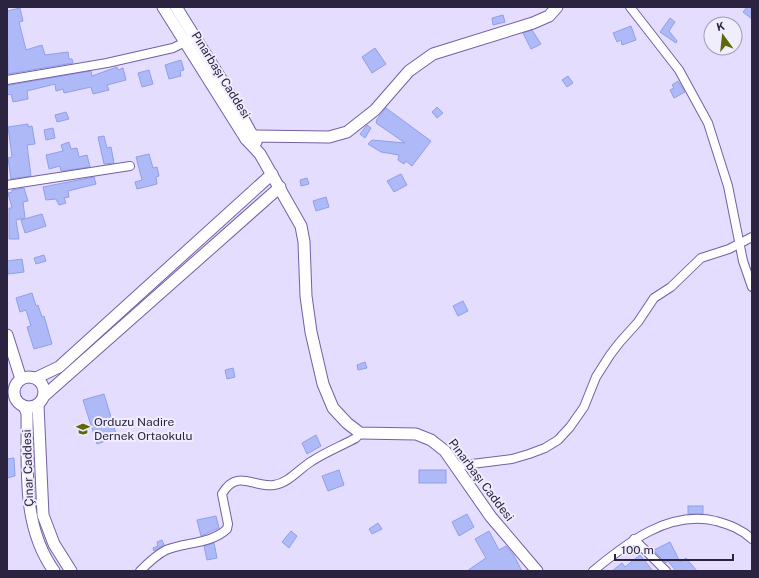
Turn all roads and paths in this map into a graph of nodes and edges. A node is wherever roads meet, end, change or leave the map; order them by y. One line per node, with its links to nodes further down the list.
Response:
1 (163, 7): 5 (street, Pınarbaşı Caddesi)
2 (176, 7): 5 (street, Pınarbaşı Caddesi)
3 (557, 7): 7 (street)
4 (630, 7): 13 (street)
5 (190, 40): 6 (street); 7 (street, Pınarbaşı Caddesi)
6 (7, 80)
7 (250, 138): 9 (street, Pınarbaşı Caddesi)
8 (130, 166): 10 (street)
9 (272, 174): 11 (street, Pınarbaşı Caddesi); 16 (street)
10 (7, 185)
11 (280, 186): 18 (street); 20 (street, Pınarbaşı Caddesi)
12 (752, 237): 13 (street)
13 (739, 244): 14 (street); 21 (street)
14 (752, 287)
15 (7, 335): 17 (street)
16 (36, 378): 17 (street); 18 (street, Çınar Caddesi)
17 (21, 379): 19 (street)
18 (41, 400): 19 (street); 25 (street, Çınar Caddesi)
19 (24, 406): 24 (street)
20 (360, 433): 21 (street, Pınarbaşı Caddesi); 26 (street)
21 (456, 466): 27 (street, Pınarbaşı Caddesi)
22 (634, 539): 23 (street); 28 (street); 29 (street)
23 (752, 539)
24 (54, 571)
25 (71, 571)
26 (140, 571)
27 (537, 571)
28 (592, 571)
29 (666, 571)

